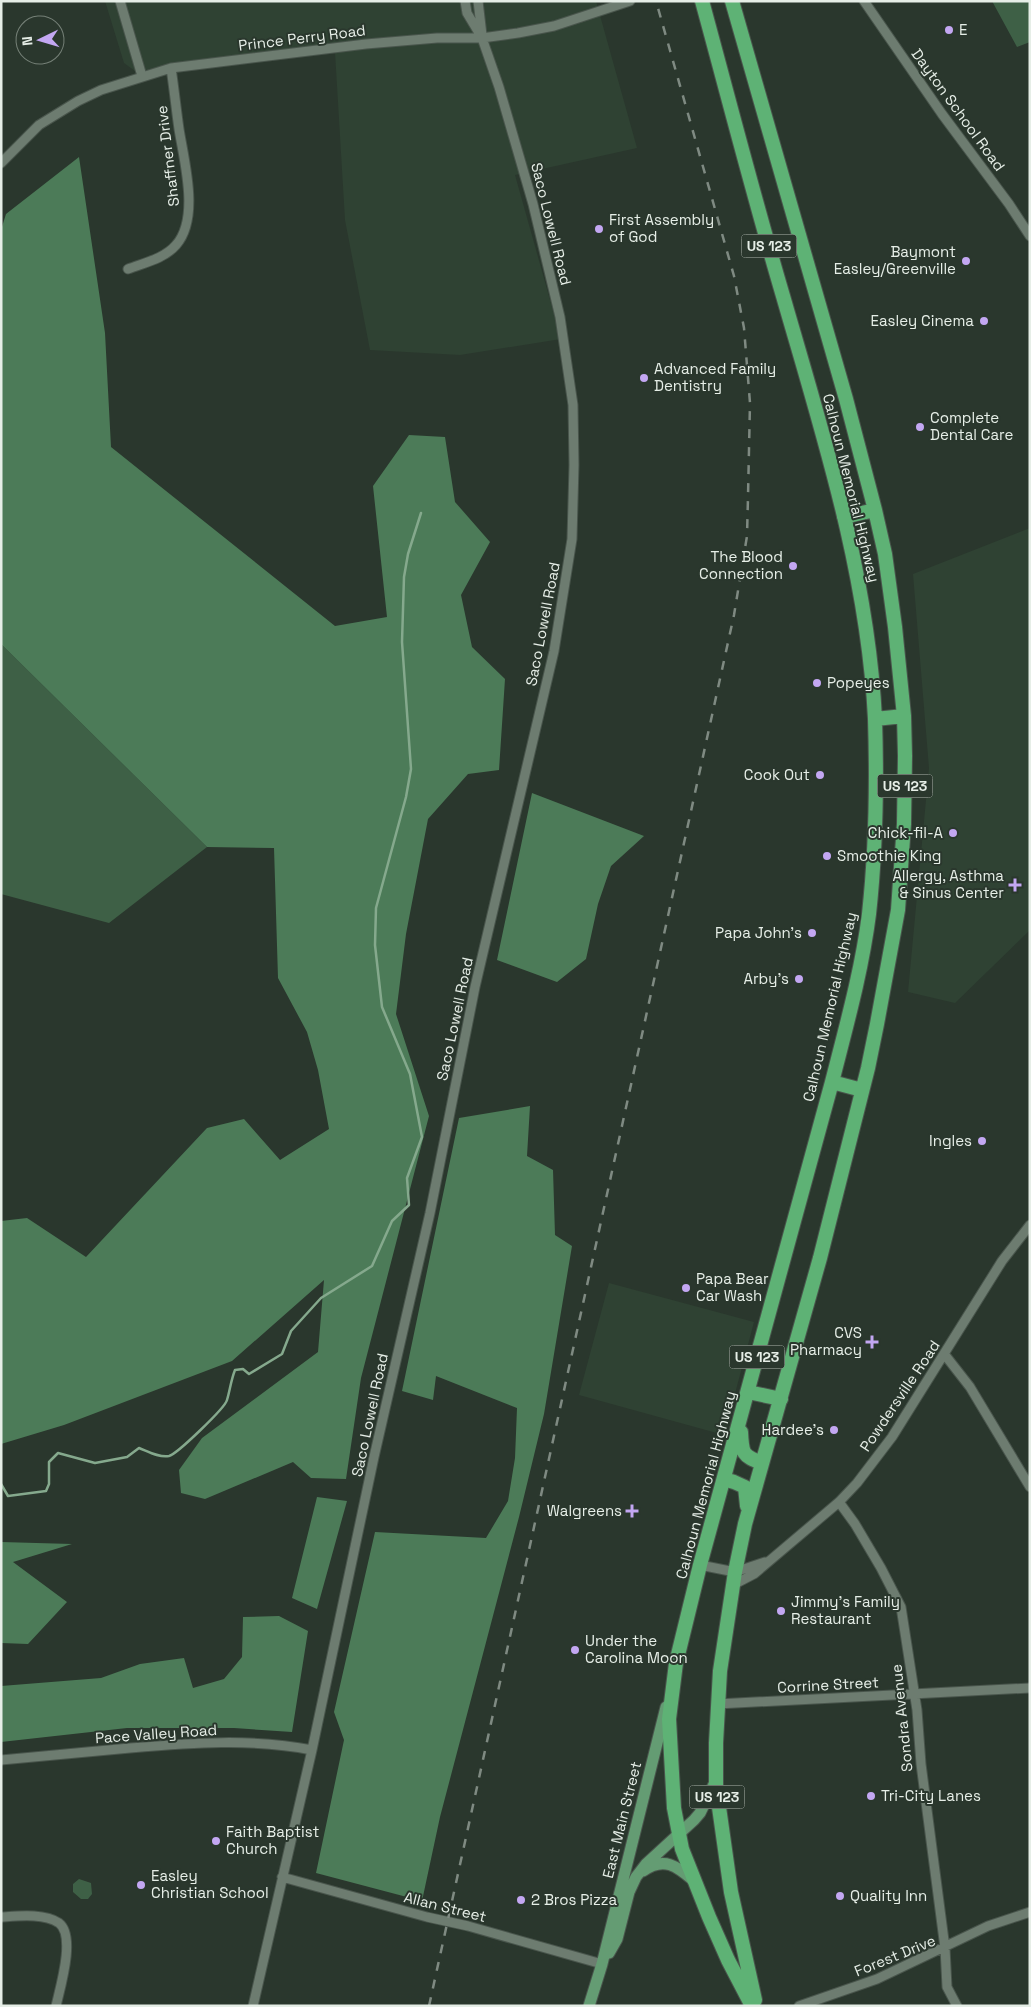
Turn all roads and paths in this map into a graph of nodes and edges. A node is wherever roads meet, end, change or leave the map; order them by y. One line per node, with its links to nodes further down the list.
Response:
1 (120, 1): 10 (street)
2 (465, 1): 8 (street)
3 (478, 1): 8 (street)
4 (630, 1): 8 (street, Prince Perry Road)
5 (702, 1): 15 (highway, Calhoun Memorial Highway / US 123)
6 (864, 1): 12 (street, Dayton School Road)
7 (735, 5): 14 (highway, Calhoun Memorial Highway / US 123)
8 (482, 38): 9 (street, Prince Perry Road); 37 (street, Saco Lowell Road)
9 (171, 68): 10 (street, Prince Perry Road); 13 (street, Shaffner Drive)
10 (142, 76): 11 (street, Prince Perry Road)
11 (1, 163)
12 (1030, 236)
13 (128, 269)
14 (875, 510): 15 (highway); 16 (highway, Calhoun Memorial Highway / US 123)
15 (844, 517): 17 (highway, Calhoun Memorial Highway / US 123)
16 (904, 716): 17 (highway); 19 (highway, Calhoun Memorial Highway / US 123)
17 (875, 720): 18 (highway, Calhoun Memorial Highway / US 123)
18 (832, 1082): 19 (highway); 22 (highway, Calhoun Memorial Highway / US 123)
19 (862, 1090): 23 (highway, Calhoun Memorial Highway / US 123)
20 (1030, 1225): 21 (street, Powdersville Road)
21 (944, 1355): 27 (street); 28 (street, Powdersville Road)
22 (748, 1392): 23 (highway); 24 (highway, Calhoun Memorial Highway / US 123)
23 (781, 1399): 25 (highway, Calhoun Memorial Highway / US 123)
24 (740, 1419): 25 (highway); 26 (highway, Calhoun Memorial Highway / US 123)
25 (762, 1463): 29 (highway, Calhoun Memorial Highway / US 123)
26 (724, 1479): 29 (highway); 31 (highway, Calhoun Memorial Highway / US 123)
27 (1030, 1487)
28 (839, 1502): 30 (street, Powdersville Road); 35 (street, Sondra Avenue)
29 (748, 1514): 32 (highway, Calhoun Memorial Highway / US 123)
30 (768, 1561): 32 (street, Powdersville Road); 32 (street, Powdersville Road)
31 (700, 1564): 32 (street); 33 (highway, Calhoun Memorial Highway / US 123)
32 (734, 1578): 36 (highway, Calhoun Memorial Highway / US 123)
33 (672, 1684): 40 (highway, Calhoun Memorial Highway / US 123); 47 (main road, East Main Street)
34 (1030, 1688): 35 (street, Corrine Street)
35 (915, 1694): 36 (street, Corrine Street); 46 (street, Sondra Avenue)
36 (717, 1704): 39 (highway, Calhoun Memorial Highway / US 123)
37 (312, 1750): 38 (street, Pace Valley Road); 41 (street, Saco Lowell Road)
38 (1, 1760)
39 (716, 1778): 40 (main road, East Main Street); 52 (highway, Calhoun Memorial Highway / US 123)
40 (679, 1833): 42 (main road, East Main Street); 43 (highway, Calhoun Memorial Highway / US 123)
41 (282, 1877): 47 (street, Allan Street); 49 (street, Saco Lowell Road)
42 (636, 1877): 43 (main road); 47 (main road, East Main Street)
43 (694, 1881): 51 (highway, Calhoun Memorial Highway / US 123)
44 (1030, 1912): 46 (street)
45 (1, 1917): 48 (street)
46 (945, 1948): 53 (street, Forest Drive); 54 (street, Forest Drive)
47 (602, 1964): 50 (main road, East Main Street)
48 (56, 2006)
49 (253, 2006)
50 (589, 2006)
51 (752, 2006)
52 (756, 2006)
53 (799, 2006)
54 (957, 2006)

